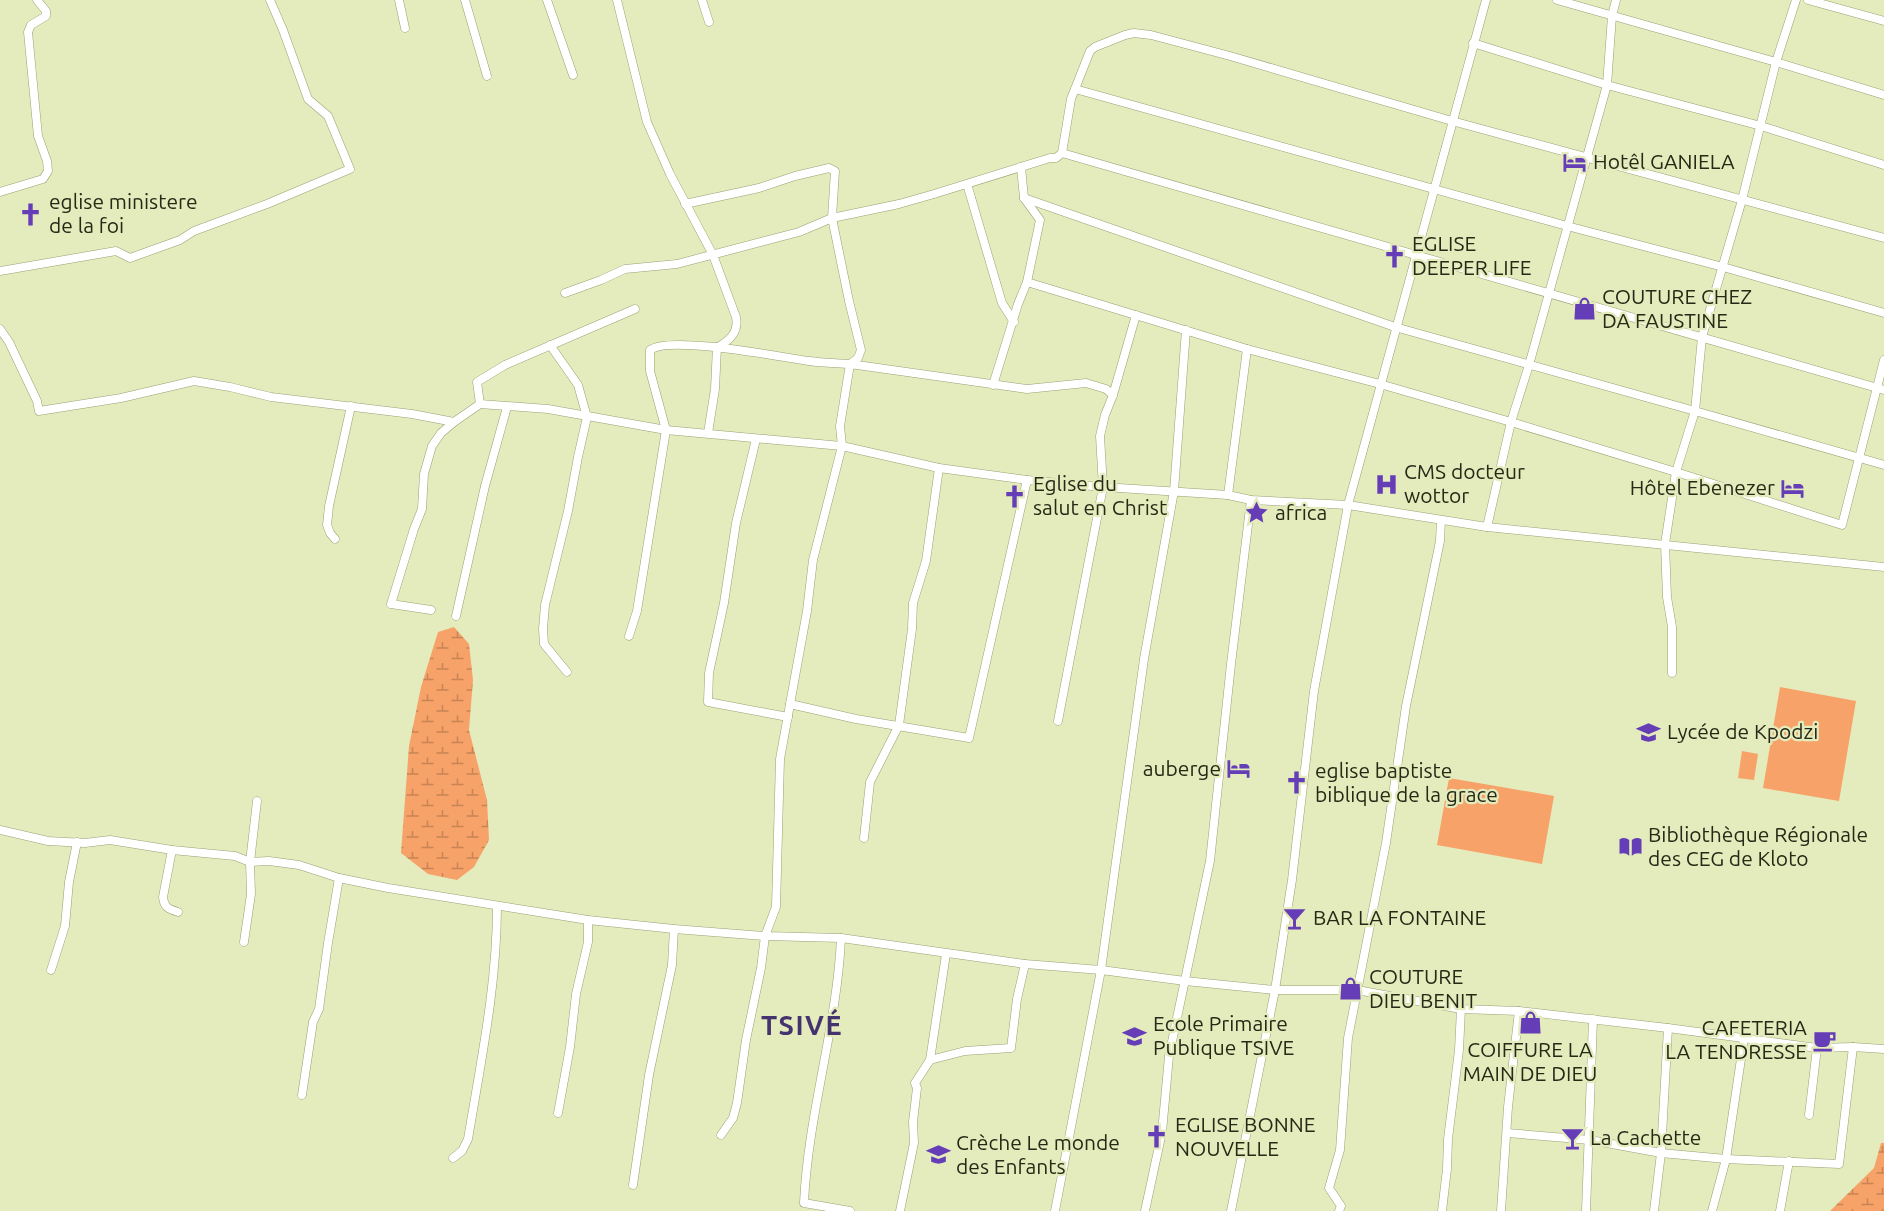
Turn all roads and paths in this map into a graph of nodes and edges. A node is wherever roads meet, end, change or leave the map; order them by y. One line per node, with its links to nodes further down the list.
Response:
1 (37, 0): 32 (street)
2 (270, 0): 42 (street)
3 (399, 0): 16 (street)
4 (465, 0): 20 (street)
5 (547, 0): 19 (street)
6 (617, 0): 35 (street)
7 (702, 0): 15 (street)
8 (1486, 0): 17 (street)
9 (1557, 0): 13 (street)
10 (1616, 0): 13 (street)
11 (1796, 0): 18 (street)
12 (1808, 0): 14 (street)
13 (1612, 16): 18 (street); 21 (street)
14 (1884, 21)
15 (709, 22)
16 (405, 28)
17 (1473, 43): 21 (street); 24 (street)
18 (1776, 62): 23 (street); 25 (street)
19 (573, 75)
20 (487, 76)
21 (1607, 85): 25 (street); 27 (street)
22 (1075, 89): 24 (street); 26 (street); 31 (street)
23 (1884, 95)
24 (1452, 121): 27 (street); 31 (street)
25 (1761, 126): 28 (street); 34 (street)
26 (1062, 153): 29 (street); 40 (street)
27 (1588, 157): 34 (street); 37 (street)
28 (1884, 165)
29 (1022, 167): 30 (street); 33 (street)
30 (967, 184): 36 (street); 49 (street)
31 (1433, 189): 37 (street); 40 (street)
32 (0, 192)
33 (1024, 198): 43 (street); 50 (street)
34 (1742, 200): 38 (street); 41 (street)
35 (685, 204): 36 (street); 39 (street)
36 (832, 218): 39 (street); 58 (street)
37 (1567, 226): 41 (street); 45 (street)
38 (1884, 238)
39 (713, 255): 44 (street); 55 (street)
40 (1416, 255): 45 (street); 50 (street)
41 (1723, 267): 47 (street); 53 (street)
42 (0, 271)
43 (1027, 282): 48 (street); 49 (street)
44 (565, 293)
45 (1549, 294): 53 (street); 59 (street)
46 (634, 309): 54 (street)
47 (1884, 313)
48 (1136, 315): 52 (street); 63 (street)
49 (1014, 322): 61 (street)
50 (1395, 327): 59 (street); 60 (street)
51 (0, 329): 65 (street)
52 (1186, 330): 56 (street); 81 (street)
53 (1702, 337): 62 (street); 67 (street)
54 (550, 345): 64 (street); 68 (street)
55 (717, 347): 58 (street); 71 (street); 72 (street)
56 (1247, 349): 60 (street); 82 (street)
57 (1884, 360): 62 (street)
58 (850, 364): 61 (street); 74 (street)
59 (1529, 365): 67 (street); 70 (street)
60 (1380, 384): 70 (street); 84 (street)
61 (993, 385): 63 (street)
62 (1881, 389): 75 (street)
63 (1113, 395): 80 (street)
64 (480, 404): 66 (street); 69 (street)
65 (351, 406): 69 (street); 87 (street)
66 (507, 407): 68 (street); 91 (street)
67 (1695, 411): 75 (street); 78 (street)
68 (587, 417): 71 (street); 93 (street)
69 (454, 422): 90 (street)
70 (1511, 422): 78 (street); 86 (street)
71 (666, 430): 72 (street); 92 (street)
72 (708, 433): 73 (street)
73 (756, 439): 74 (street); 96 (street)
74 (842, 447): 77 (street); 95 (street)
75 (1860, 458): 76 (street); 78 (street)
76 (1884, 465)
77 (939, 468): 79 (street); 98 (street)
78 (1676, 472): 88 (street)
79 (1027, 480): 80 (street); 98 (street)
80 (1103, 487): 81 (street); 97 (street)
81 (1174, 491): 82 (street); 116 (street)
82 (1228, 495): 83 (street)
83 (1251, 500): 84 (street); 117 (street)
84 (1348, 505): 85 (street); 118 (street)
85 (1441, 520): 86 (street); 119 (street)
86 (1487, 527): 88 (street)
87 (335, 539)
88 (1665, 544): 89 (street); 94 (street)
89 (1884, 567)
90 (431, 610)
91 (456, 616)
92 (629, 636)
93 (567, 672)
94 (1672, 674)
95 (790, 704): 96 (street); 98 (street)
96 (788, 717): 110 (street)
97 (1058, 721)
98 (899, 726): 101 (street)
99 (257, 801): 104 (street)
100 (0, 830): 102 (street)
101 (864, 838)
102 (77, 842): 103 (street); 115 (street)
103 (172, 850): 104 (street); 107 (street)
104 (250, 862): 105 (street); 112 (street)
105 (339, 878): 106 (street); 129 (street)
106 (497, 906): 108 (street); 136 (street)
107 (178, 912)
108 (588, 920): 109 (street); 130 (street)
109 (674, 929): 110 (street); 139 (street)
110 (765, 936): 111 (street); 133 (street)
111 (841, 938): 113 (street); 140 (street)
112 (244, 942)
113 (946, 954): 114 (street); 128 (street)
114 (1025, 964): 116 (street); 128 (street)
115 (51, 970)
116 (1101, 970): 117 (street); 142 (street)
117 (1185, 981): 118 (street); 143 (street)
118 (1275, 990): 119 (street); 144 (street)
119 (1357, 990): 120 (street); 145 (street)
120 (1461, 1009): 121 (street); 146 (street)
121 (1519, 1011): 122 (street); 132 (street)
122 (1593, 1019): 123 (street); 134 (street)
123 (1668, 1028): 124 (street); 135 (street)
124 (1744, 1039): 126 (street); 137 (street)
125 (1853, 1047): 126 (street); 127 (street); 138 (street)
126 (1817, 1048): 131 (street)
127 (1884, 1050)
128 (930, 1060): 141 (street)
129 (302, 1095)
130 (558, 1113)
131 (1809, 1115)
132 (1507, 1133): 134 (street); 147 (street)
133 (721, 1135)
134 (1590, 1140): 135 (street); 148 (street)
135 (1661, 1153): 137 (street); 149 (street)
136 (453, 1158)
137 (1726, 1159): 138 (street); 150 (street)
138 (1789, 1161): 151 (street)
139 (633, 1185)
140 (850, 1211)
141 (900, 1211)
142 (1055, 1211)
143 (1145, 1211)
144 (1231, 1211)
145 (1339, 1211)
146 (1442, 1211)
147 (1501, 1211)
148 (1586, 1211)
149 (1654, 1211)
150 (1712, 1211)
151 (1780, 1211)

